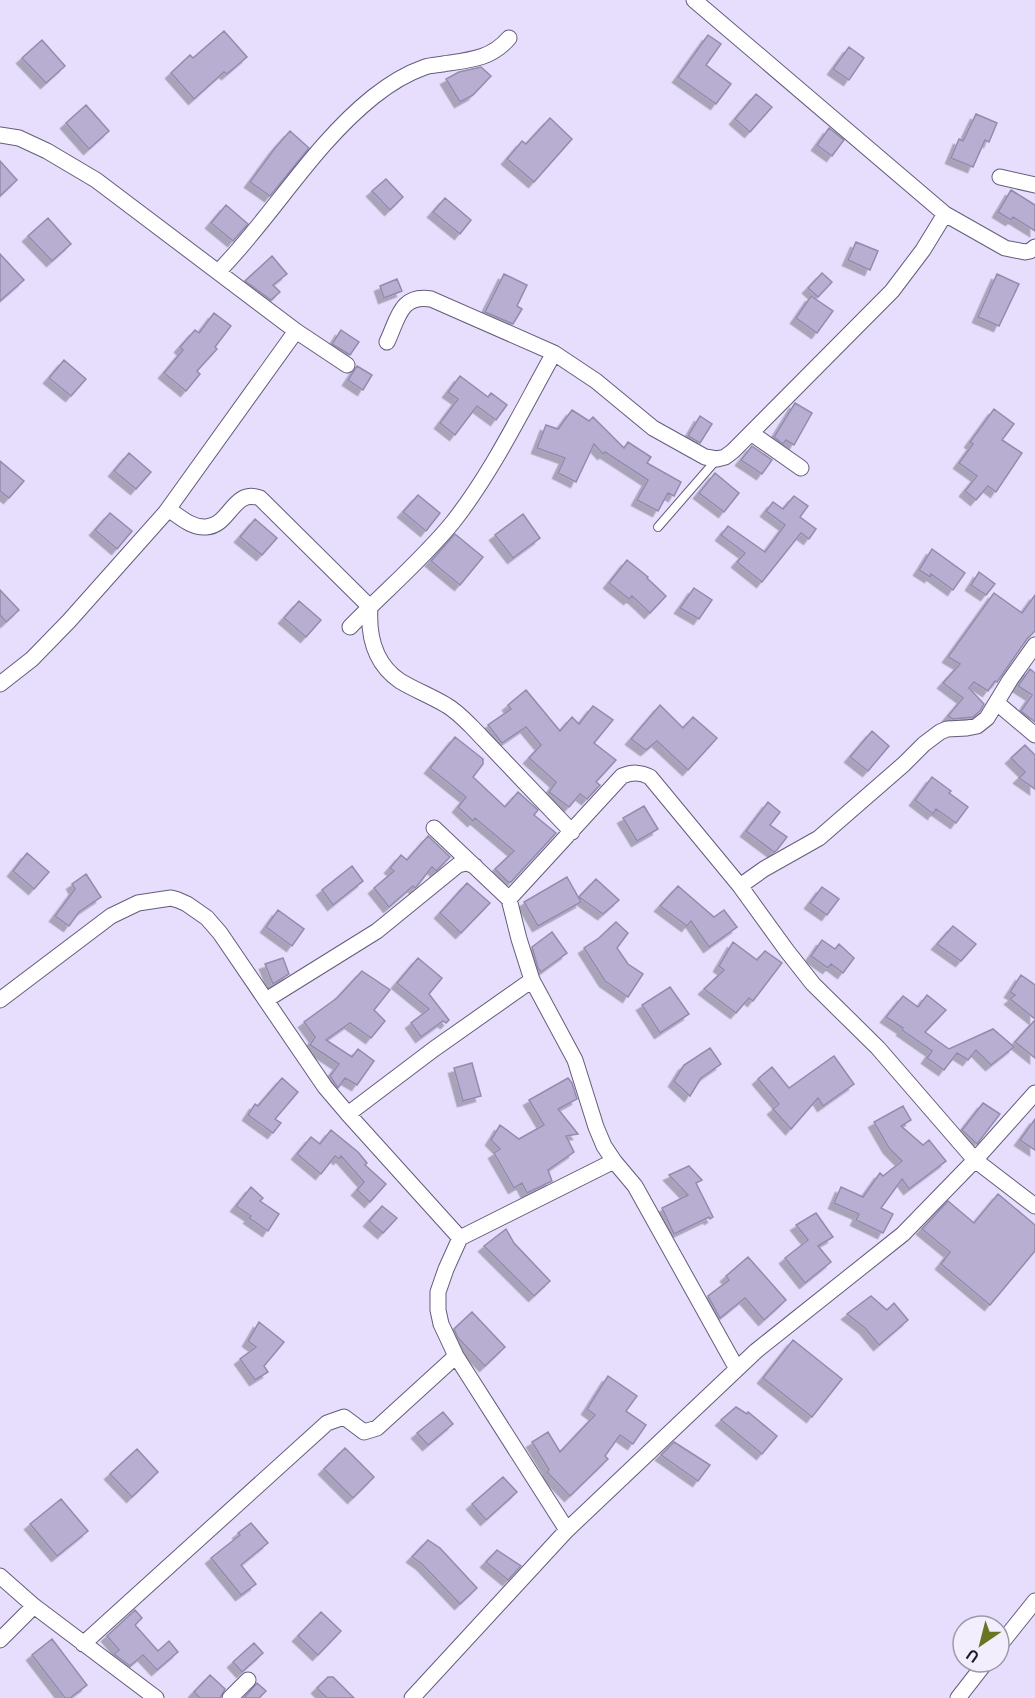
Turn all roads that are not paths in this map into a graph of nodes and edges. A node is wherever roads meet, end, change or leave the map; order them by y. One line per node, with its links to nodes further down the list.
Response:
1 (694, 0): 6 (street)
2 (509, 38): 8 (street)
3 (0, 135): 8 (street)
4 (1000, 177): 5 (street)
5 (1035, 185)
6 (945, 214): 7 (street); 13 (street)
7 (1035, 247)
8 (218, 272): 9 (street)
9 (296, 331): 12 (street); 16 (street)
10 (387, 342): 11 (street)
11 (554, 353): 14 (street); 18 (street)
12 (347, 365)
13 (752, 433): 14 (street); 15 (street)
14 (717, 459): 17 (lane)
15 (801, 468)
16 (168, 509): 18 (street); 21 (street)
17 (658, 527)
18 (370, 608): 19 (street); 25 (street)
19 (350, 627)
20 (1035, 645): 22 (street)
21 (0, 684)
22 (997, 703): 23 (street); 27 (street)
23 (1035, 735)
24 (434, 828): 26 (street)
25 (572, 832): 27 (street); 28 (street)
26 (475, 866): 28 (street); 31 (street)
27 (740, 886): 34 (street)
28 (509, 898): 29 (street)
29 (532, 980): 33 (street); 35 (street)
30 (0, 1000): 31 (street)
31 (266, 1000): 33 (street)
32 (1035, 1093): 34 (street)
33 (348, 1114): 37 (street)
34 (975, 1160): 36 (street); 39 (street)
35 (614, 1161): 37 (street); 39 (street)
36 (1035, 1206)
37 (460, 1238): 38 (street)
38 (456, 1356): 40 (street); 46 (street)
39 (737, 1369): 40 (street)
40 (567, 1530): 51 (street)
41 (0, 1576): 43 (street)
42 (1035, 1601): 44 (street)
43 (34, 1606): 45 (street); 46 (street)
44 (1011, 1631)
45 (0, 1640)
46 (83, 1644): 49 (street)
47 (976, 1674): 52 (street)
48 (248, 1680): 50 (street)
49 (156, 1698)
50 (230, 1698)
51 (412, 1698)
52 (957, 1698)

